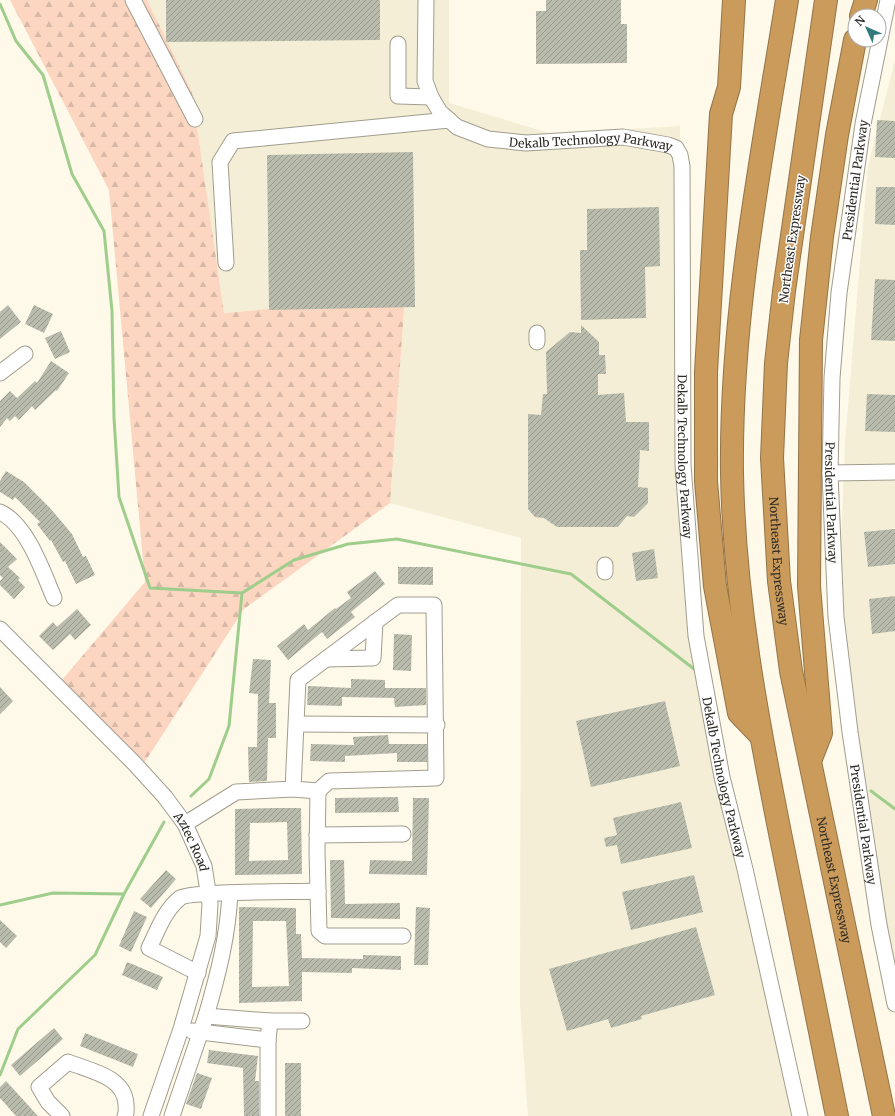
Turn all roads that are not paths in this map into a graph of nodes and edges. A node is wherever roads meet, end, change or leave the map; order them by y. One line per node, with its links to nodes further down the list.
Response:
1 (133, 0): 12 (street)
2 (426, 0): 10 (street, Dekalb Technology Parkway)
3 (718, 0): 11 (highway)
4 (734, 0): 11 (highway)
5 (787, 0): 26 (highway)
6 (826, 0): 27 (highway, Northeast Expressway)
7 (888, 0): 18 (street, Presidential Parkway)
8 (398, 44): 10 (street)
9 (853, 48): 27 (highway)
10 (431, 98): 13 (street, Dekalb Technology Parkway)
11 (721, 114): 26 (highway)
12 (195, 119)
13 (448, 120): 14 (street); 50 (street, Dekalb Technology Parkway)
14 (226, 263)
15 (25, 354): 16 (street)
16 (0, 373)
17 (895, 472): 18 (street)
18 (830, 473): 38 (street, Presidential Parkway)
19 (0, 512): 20 (street)
20 (54, 598)
21 (375, 622): 23 (street); 23 (street); 25 (street)
22 (0, 630): 30 (street, Aztec Road)
23 (326, 659): 24 (street)
24 (297, 724): 25 (street); 28 (street)
25 (437, 725): 29 (street)
26 (761, 736): 51 (highway)
27 (810, 761): 52 (highway, Northeast Expressway)
28 (293, 789): 29 (street); 30 (street)
29 (318, 791): 32 (street)
30 (185, 824): 35 (street, Aztec Road)
31 (403, 834): 32 (street)
32 (317, 835): 33 (street)
33 (318, 891): 34 (street); 36 (street)
34 (230, 893): 35 (street); 39 (street)
35 (209, 894): 37 (street, Aztec Road); 37 (street)
36 (404, 936)
37 (198, 973): 42 (street, Aztec Road)
38 (895, 1004)
39 (206, 1016): 40 (street); 43 (street)
40 (270, 1021): 41 (street); 44 (street)
41 (302, 1021)
42 (181, 1029): 43 (street); 47 (street, Aztec Road)
43 (201, 1033): 44 (street); 48 (street)
44 (268, 1040): 49 (street)
45 (131, 1115): 46 (street)
46 (62, 1116)
47 (151, 1116)
48 (172, 1116)
49 (268, 1116)
50 (800, 1116)
51 (837, 1116)
52 (884, 1116)

